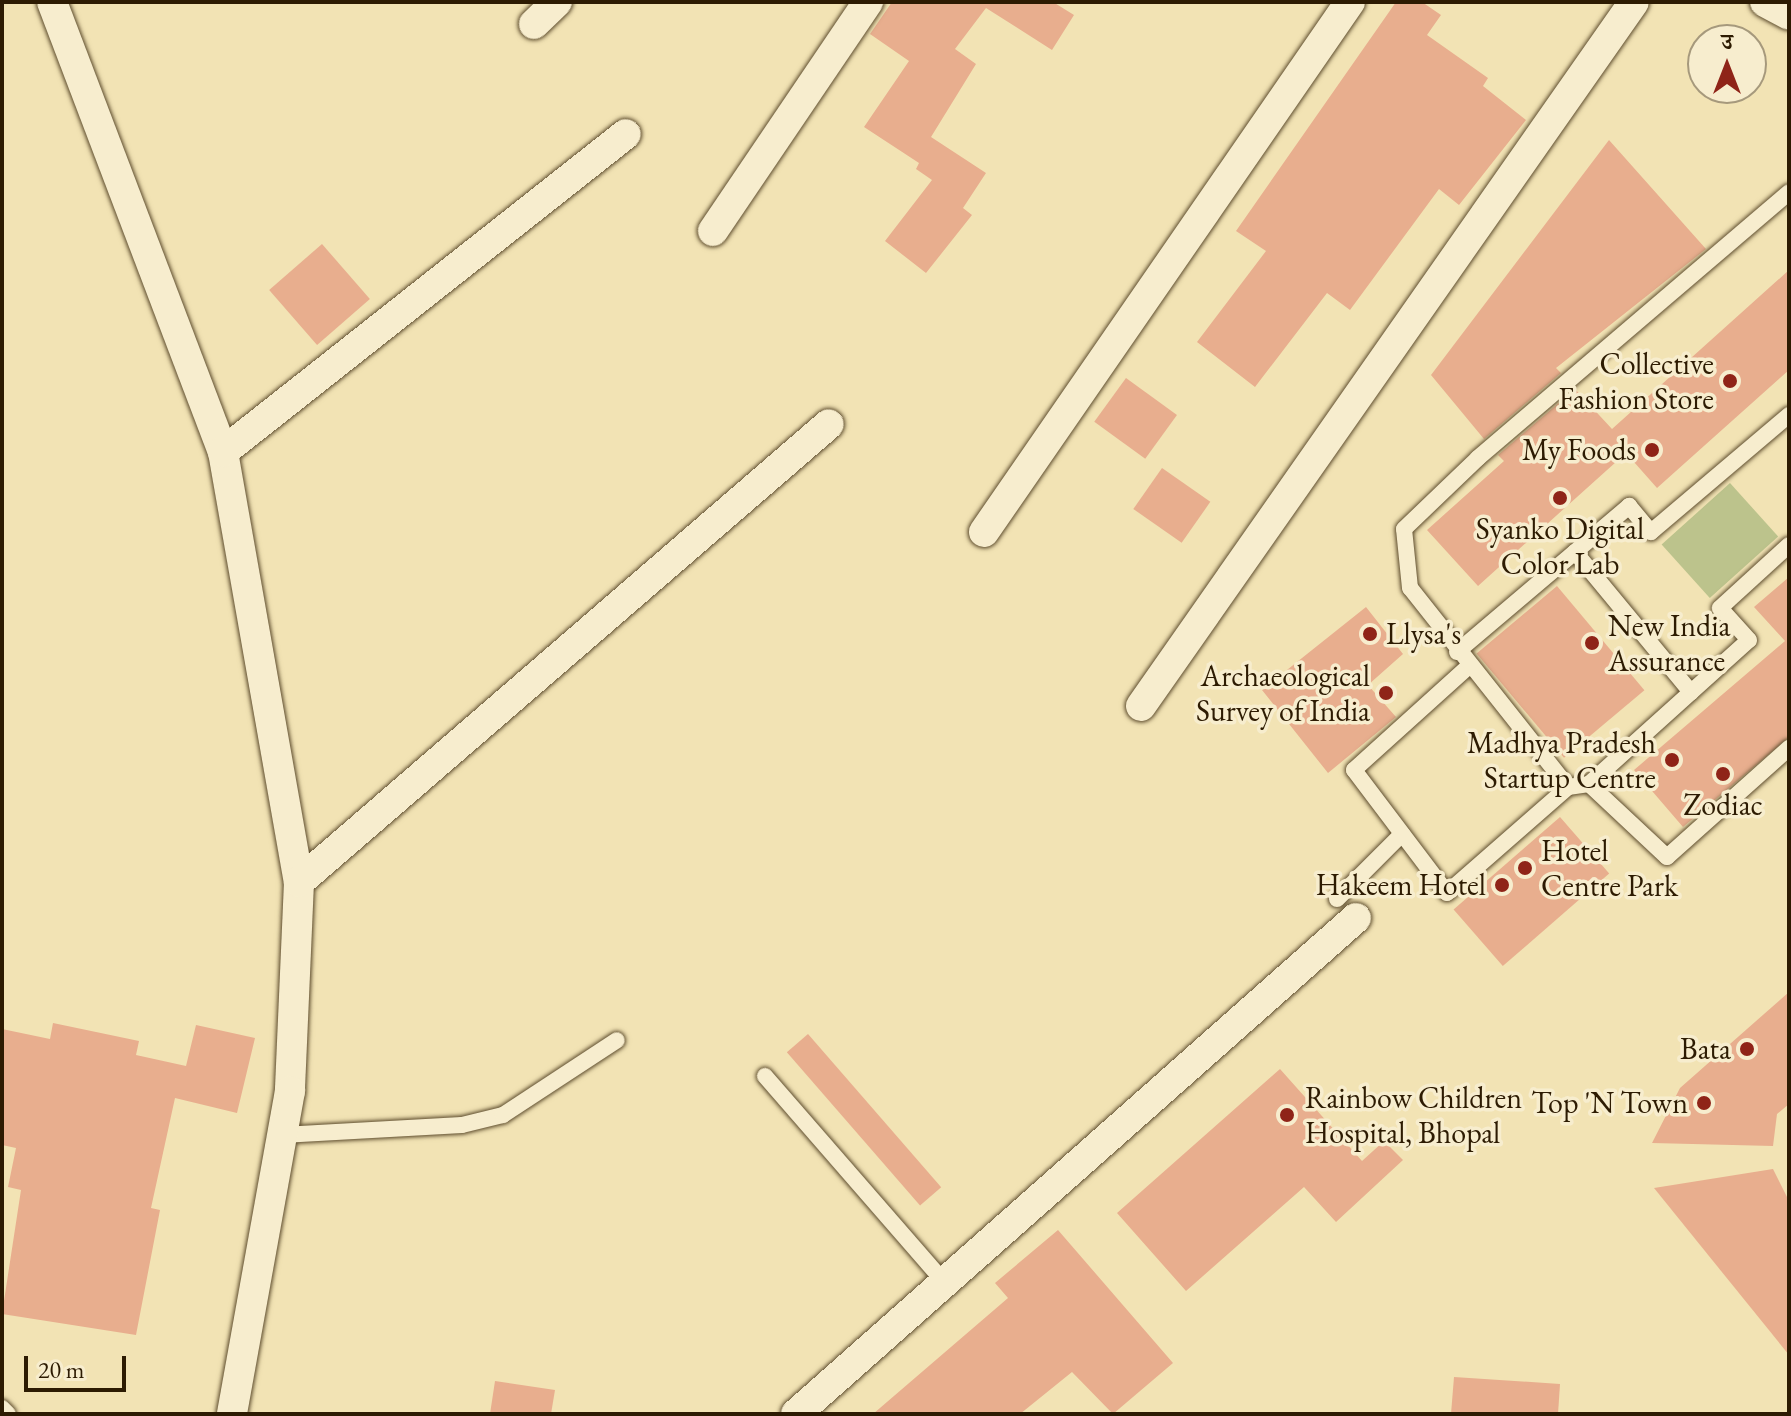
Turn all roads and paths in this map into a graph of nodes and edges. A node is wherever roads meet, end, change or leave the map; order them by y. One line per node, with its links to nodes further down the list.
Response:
1 (52, 2): 14 (street)
2 (557, 2): 8 (street)
3 (868, 2): 11 (street)
4 (1350, 2): 15 (street)
5 (1634, 2): 21 (street)
6 (1765, 2): 7 (street)
7 (1789, 15)
8 (534, 24)
9 (626, 134): 14 (street)
10 (1789, 192): 18 (lane)
11 (713, 231)
12 (1789, 415): 17 (lane)
13 (829, 424): 26 (street)
14 (223, 452): 26 (street)
15 (984, 532)
16 (1789, 545): 20 (lane)
17 (1575, 552): 18 (lane); 20 (lane)
18 (1457, 652): 19 (lane)
19 (1469, 666): 24 (lane); 25 (lane)
20 (1691, 692): 23 (lane)
21 (1141, 706)
22 (1789, 748): 23 (lane)
23 (1589, 784): 24 (lane)
24 (1568, 787): 25 (lane)
25 (1402, 834): 27 (lane)
26 (299, 882): 30 (street)
27 (1346, 908): 31 (street)
28 (617, 1040): 30 (lane)
29 (765, 1076): 31 (lane)
30 (282, 1135): 34 (street)
31 (944, 1282): 35 (street)
32 (2, 1408): 33 (lane)
33 (8, 1414)
34 (232, 1414)
35 (796, 1414)

